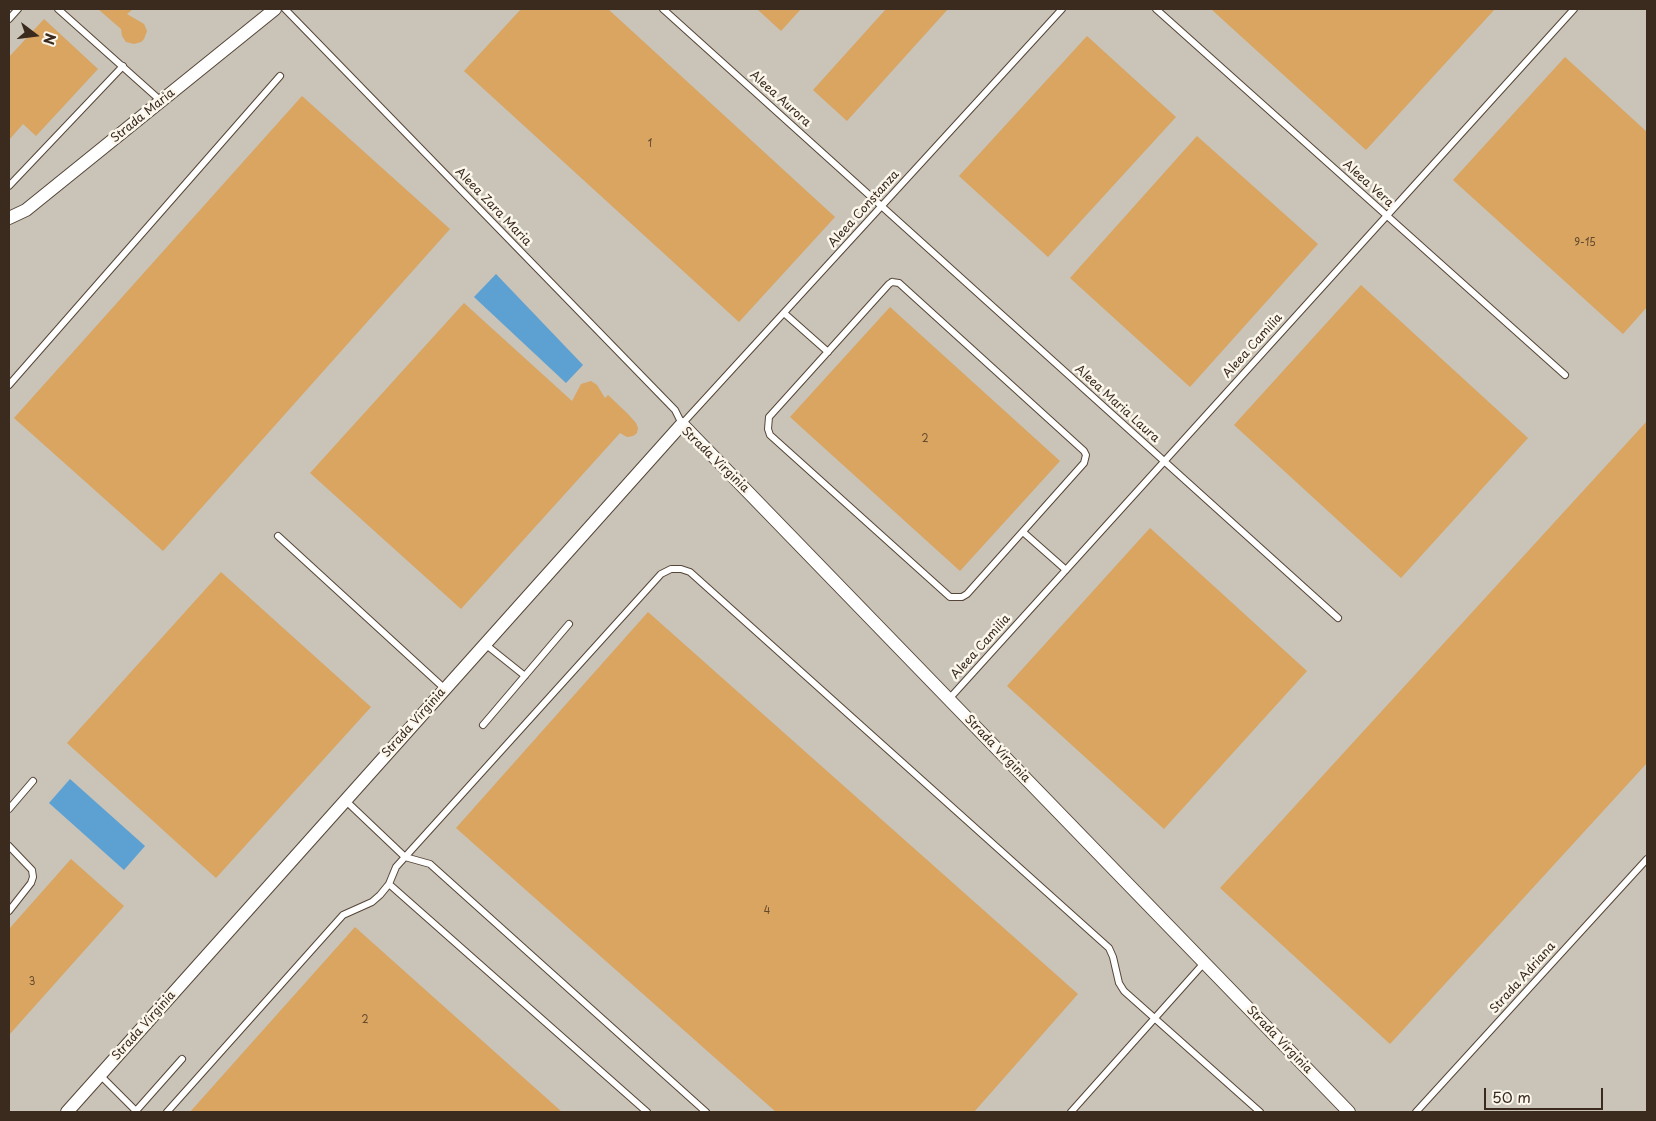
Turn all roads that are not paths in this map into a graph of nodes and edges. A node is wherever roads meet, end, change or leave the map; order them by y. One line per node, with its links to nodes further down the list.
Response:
1 (18, 9): 9 (lane)
2 (58, 9): 10 (lane)
3 (275, 9): 12 (street, Strada Maria)
4 (285, 9): 21 (lane, Aleea Zara Maria)
5 (664, 9): 14 (lane, Aleea Aurora)
6 (1062, 9): 14 (lane, Aleea Constanza)
7 (1156, 9): 15 (lane, Aleea Vera)
8 (1574, 9): 15 (lane, Aleea Camilia)
9 (9, 19)
10 (123, 66): 12 (lane); 13 (lane)
11 (280, 76): 20 (lane)
12 (161, 102): 16 (street, Strada Maria)
13 (9, 186)
14 (882, 206): 17 (lane, Aleea Constanza); 22 (lane, Aleea Maria Laura)
15 (1387, 215): 19 (lane, Aleea Vera); 22 (lane, Aleea Camilia)
16 (9, 218)
17 (784, 313): 18 (lane); 21 (lane, Aleea Constanza)
18 (828, 352): 23 (lane); 23 (lane)
19 (1565, 375)
20 (9, 385)
21 (682, 424): 28 (street, Strada Virginia); 31 (street, Strada Virginia)
22 (1164, 461): 25 (lane, Aleea Camilia); 26 (lane, Aleea Maria Laura)
23 (1023, 532): 25 (lane)
24 (278, 536): 30 (lane)
25 (1066, 570): 31 (lane, Aleea Camilia)
26 (1338, 618)
27 (569, 624): 29 (lane)
28 (485, 644): 29 (lane); 30 (street, Strada Virginia)
29 (525, 676): 32 (lane)
30 (445, 689): 34 (street, Strada Virginia)
31 (949, 699): 41 (street, Strada Virginia)
32 (483, 726)
33 (33, 781): 35 (lane)
34 (345, 800): 37 (lane); 44 (street, Strada Virginia)
35 (9, 809)
36 (9, 846): 40 (lane)
37 (405, 857): 39 (lane); 42 (lane); 49 (lane)
38 (1647, 859): 53 (lane, Strada Adriana)
39 (390, 884): 47 (lane); 48 (lane)
40 (9, 911)
41 (1204, 963): 42 (lane); 52 (street, Strada Virginia)
42 (1155, 1018): 50 (lane); 51 (lane)
43 (182, 1059): 46 (lane)
44 (100, 1075): 45 (street, Strada Virginia); 46 (lane)
45 (67, 1112)
46 (135, 1112)
47 (167, 1112)
48 (647, 1112)
49 (706, 1112)
50 (1071, 1112)
51 (1260, 1112)
52 (1349, 1112)
53 (1416, 1112)

